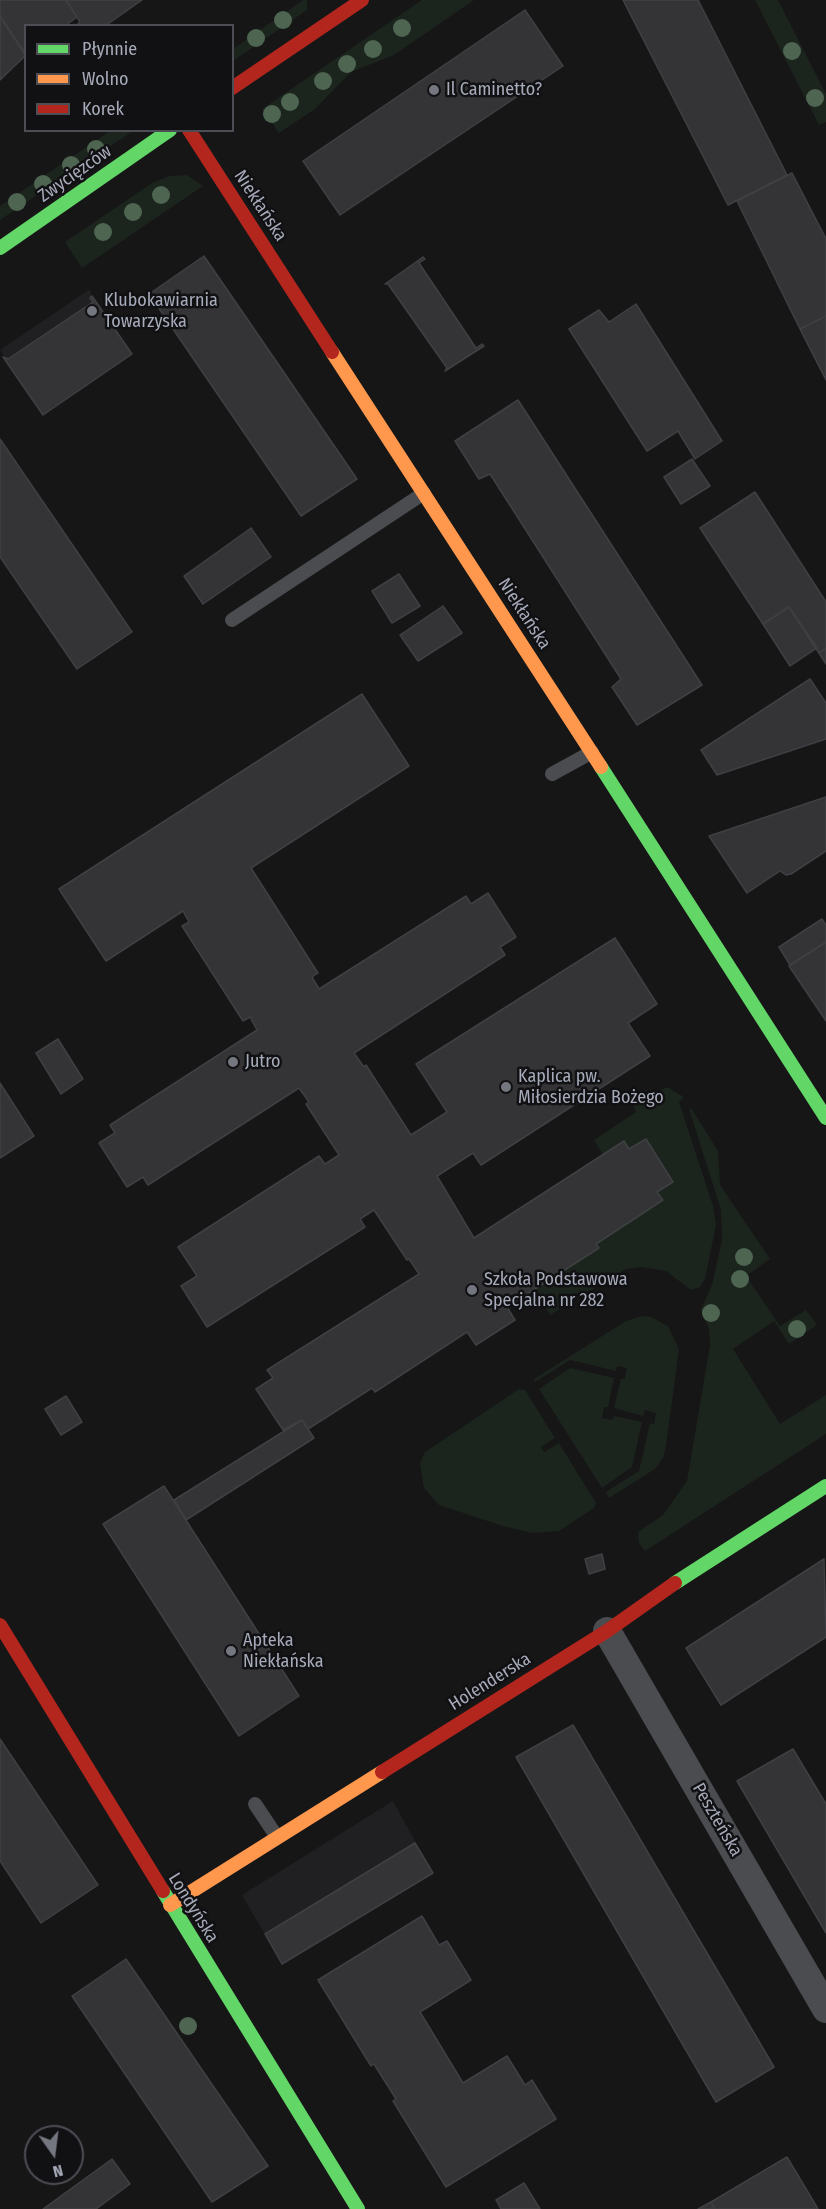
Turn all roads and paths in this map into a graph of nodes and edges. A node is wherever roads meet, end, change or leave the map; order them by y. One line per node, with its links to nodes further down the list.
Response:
1 (362, 0): 2 (street)
2 (234, 87)
3 (167, 132): 5 (street, Zwycięzców)
4 (190, 132): 6 (street, Niekłańska)
5 (0, 248)
6 (424, 493): 7 (lane); 8 (street, Niekłańska)
7 (232, 620)
8 (592, 752): 9 (lane); 10 (street, Niekłańska)
9 (552, 774)
10 (826, 1118)
11 (826, 1486): 13 (street, Holenderska)
12 (0, 1625): 16 (street, Londyńska)
13 (607, 1631): 15 (street, Holenderska); 17 (street, Peszteńska)
14 (255, 1804): 15 (lane)
15 (277, 1837): 16 (street, Holenderska)
16 (170, 1905): 18 (street, Londyńska)
17 (826, 2009)
18 (358, 2209)

